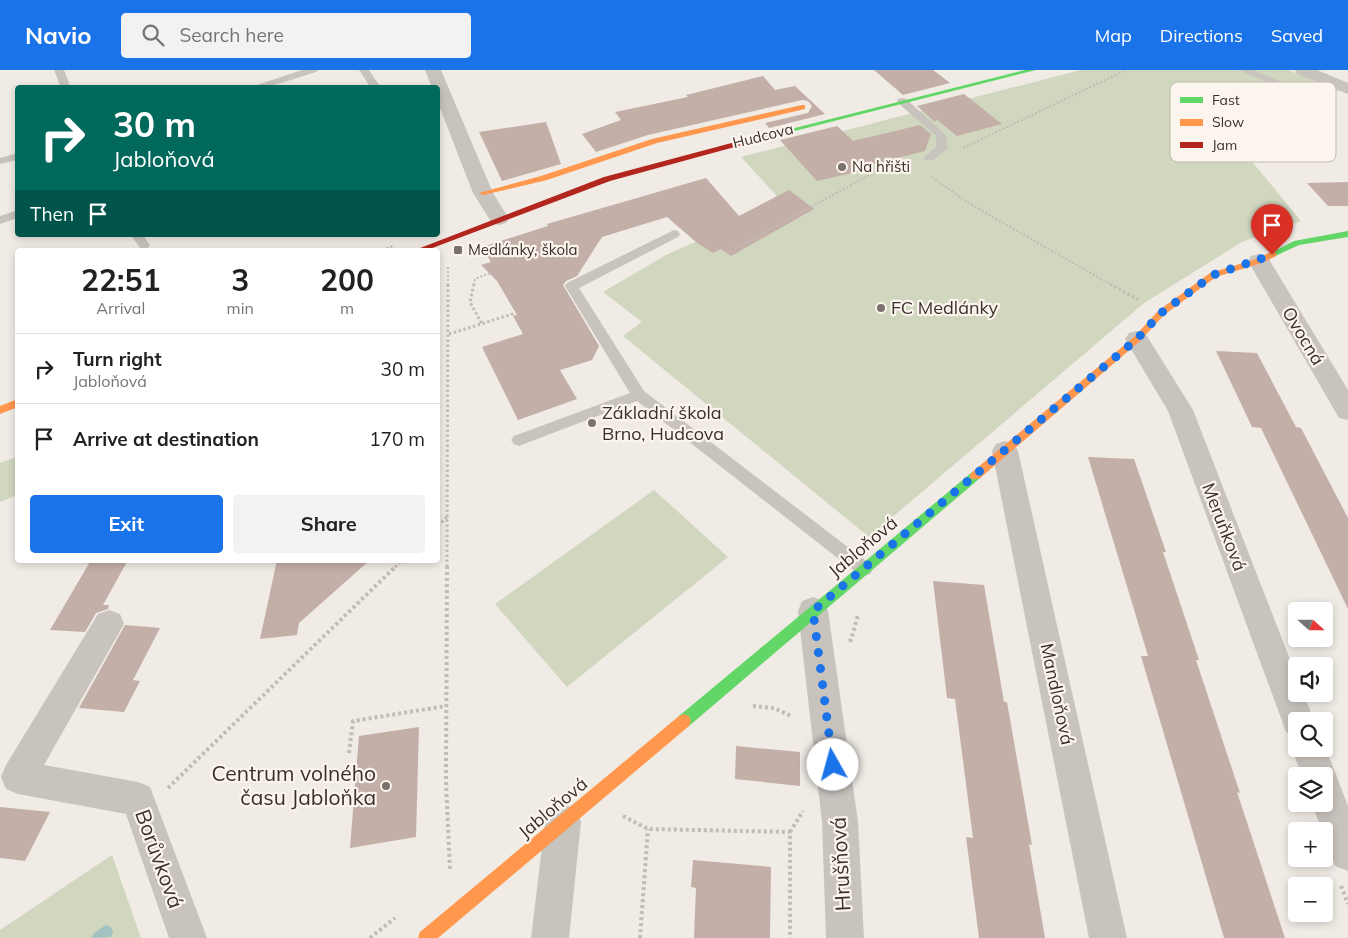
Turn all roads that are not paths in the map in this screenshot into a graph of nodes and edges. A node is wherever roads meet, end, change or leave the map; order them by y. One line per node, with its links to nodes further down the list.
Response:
1 (59, 70): 13 (lane)
2 (313, 70): 14 (lane)
3 (364, 70): 15 (lane)
4 (433, 70): 16 (street)
5 (1033, 70): 19 (street, Hudcova)
6 (1244, 70): 9 (lane)
7 (1303, 70): 8 (street)
8 (1328, 80): 10 (lane); 11 (street)
9 (1273, 82)
10 (1325, 82)
11 (1333, 82)
12 (1336, 83): 18 (street)
13 (65, 85)
14 (263, 85)
15 (374, 85)
16 (439, 85)
17 (440, 87): 24 (street)
18 (1348, 88)
19 (902, 101): 22 (lane); 27 (street, Hudcova)
20 (810, 106): 24 (street, Hudcova)
21 (15, 157): 23 (lane)
22 (929, 158)
23 (0, 161)
24 (483, 193): 27 (street)
25 (15, 215): 26 (lane)
26 (0, 220)
27 (499, 220): 30 (street, Hudcova)
28 (674, 234): 33 (lane)
29 (1348, 234): 31 (street, Jabloňová)
30 (423, 248)
31 (1259, 261): 32 (street, Jabloňová); 36 (street, Ovocná)
32 (1137, 339): 38 (street, Jabloňová); 42 (street, Meruňková)
33 (639, 395): 37 (lane); 39 (lane)
34 (15, 404): 35 (street)
35 (0, 410)
36 (1348, 411)
37 (519, 440)
38 (1005, 451): 39 (street, Jabloňová); 51 (street, Mandloňová)
39 (864, 569): 40 (street, Jabloňová)
40 (813, 611): 45 (street, Jabloňová); 50 (street, Hrušňová)
41 (109, 624): 43 (street)
42 (1295, 712)
43 (9, 776): 47 (street, Borůvková)
44 (1333, 812): 46 (street)
45 (563, 822): 48 (street, Jabloňová); 49 (street)
46 (1348, 853)
47 (188, 938)
48 (426, 938)
49 (550, 938)
50 (845, 938)
51 (1108, 938)

